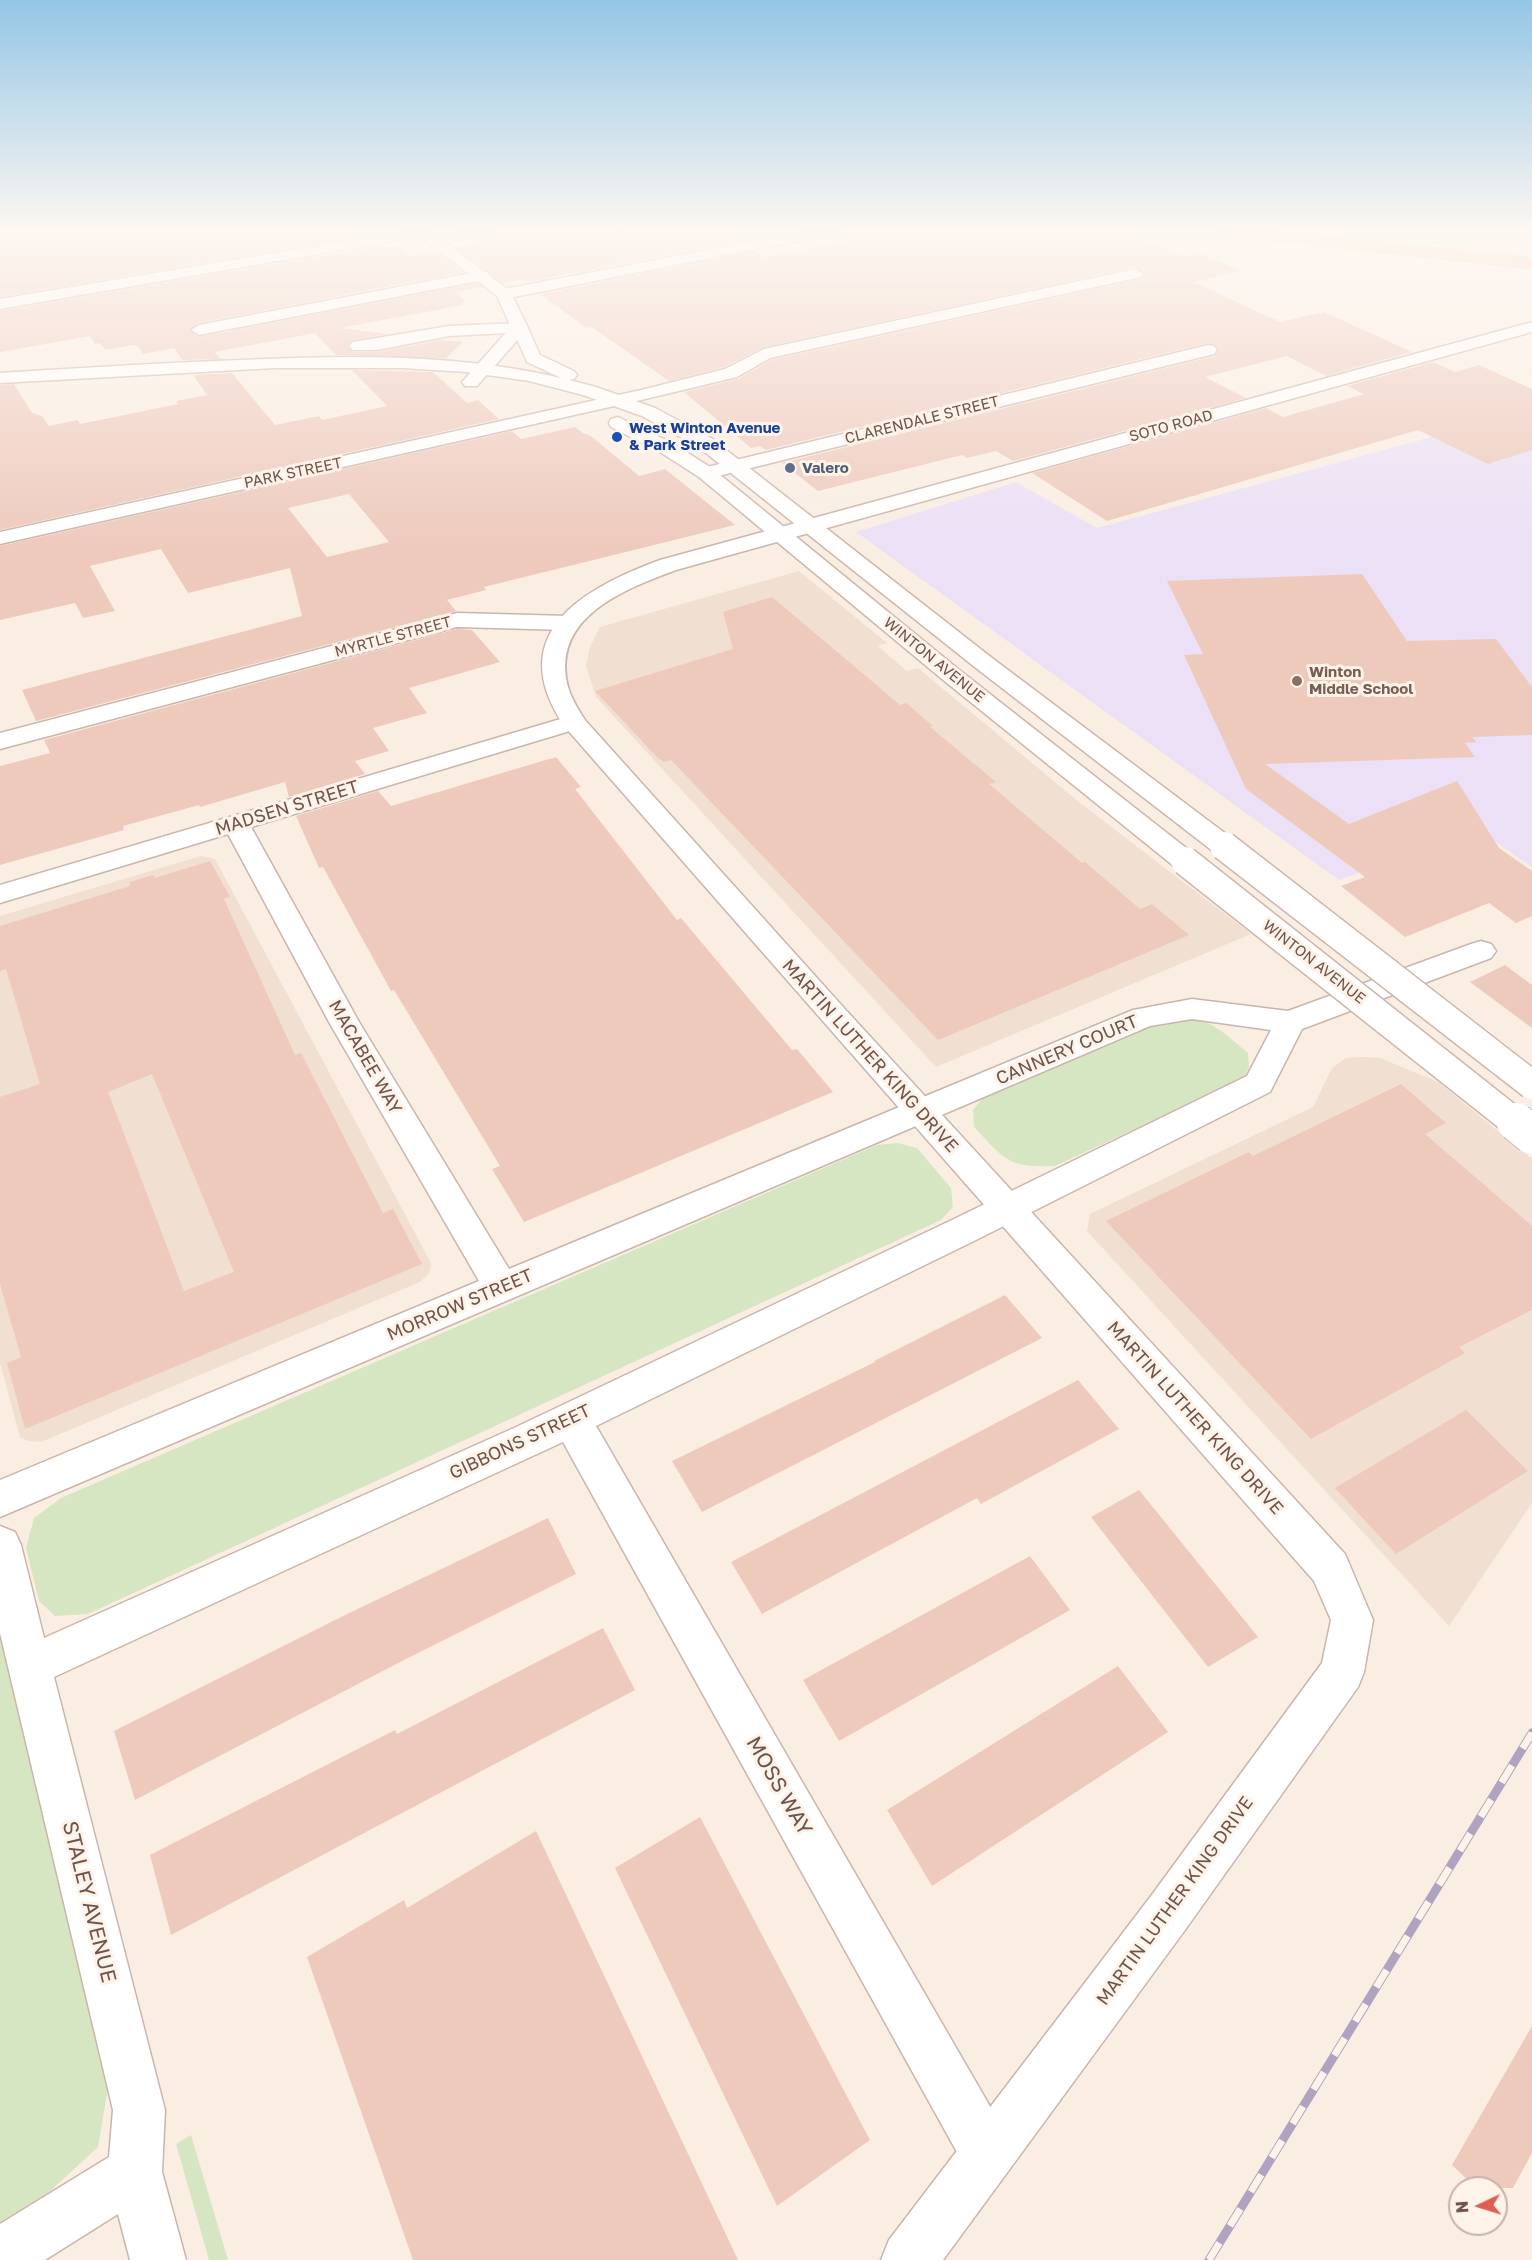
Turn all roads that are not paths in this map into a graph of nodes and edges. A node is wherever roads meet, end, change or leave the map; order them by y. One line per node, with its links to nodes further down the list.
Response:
1 (421, 336): 6 (street)
2 (512, 336): 8 (street)
3 (524, 336): 11 (street)
4 (845, 336): 11 (street, PARK STREET)
5 (1497, 336): 15 (street, SOTO ROAD)
6 (358, 345)
7 (1208, 350): 13 (street, CLARENDALE STREET)
8 (477, 376): 9 (street); 10 (street); 11 (street); 12 (street, WINTON AVENUE)
9 (0, 378)
10 (0, 390)
11 (616, 398): 12 (street, PARK STREET); 13 (street, WINTON AVENUE)
12 (586, 408): 14 (street, WINTON AVENUE); 17 (street, PARK STREET)
13 (736, 466): 14 (street, CLARENDALE STREET); 15 (street, WINTON AVENUE)
14 (706, 473): 16 (street, WINTON AVENUE)
15 (810, 525): 16 (street); 25 (street, WINTON AVENUE, bridge)
16 (780, 533): 18 (street); 27 (street, WINTON AVENUE, bridge)
17 (0, 537)
18 (569, 623): 19 (street, MARTIN LUTHER KING DRIVE); 20 (street, MYRTLE STREET)
19 (574, 722): 21 (street, MADSEN STREET); 26 (street, MARTIN LUTHER KING DRIVE)
20 (0, 741)
21 (235, 823): 22 (street, MADSEN STREET); 29 (street, MACABEE WAY)
22 (0, 894)
23 (1481, 951): 24 (street, CANNERY COURT)
24 (1290, 1022): 26 (street, CANNERY COURT); 28 (street)
25 (1532, 1084)
26 (921, 1113): 28 (street, MARTIN LUTHER KING DRIVE); 29 (street, MORROW STREET)
27 (1532, 1136)
28 (1006, 1208): 30 (street, GIBBONS STREET); 34 (street, MARTIN LUTHER KING DRIVE)
29 (501, 1288): 31 (street, MORROW STREET)
30 (571, 1419): 33 (street, GIBBONS STREET); 34 (street, MOSS WAY)
31 (0, 1499)
32 (0, 1545): 33 (street, STALEY AVENUE)
33 (30, 1666): 35 (street, STALEY AVENUE)
34 (987, 2153): 38 (street, MARTIN LUTHER KING DRIVE)
35 (135, 2172): 36 (street); 37 (street, STALEY AVENUE)
36 (0, 2256)
37 (158, 2260)
38 (909, 2260)

